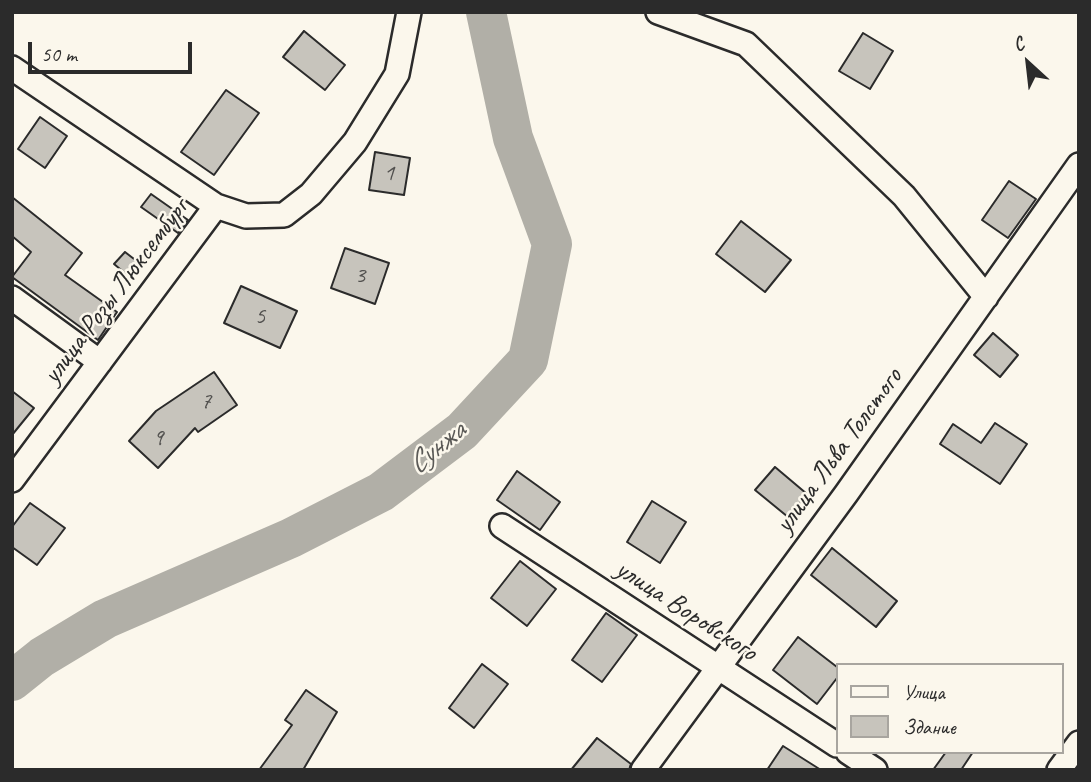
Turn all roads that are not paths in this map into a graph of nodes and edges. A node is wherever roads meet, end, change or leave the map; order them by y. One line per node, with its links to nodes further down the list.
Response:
1 (409, 12): 5 (street)
2 (657, 12): 6 (street)
3 (12, 68): 5 (street)
4 (1079, 164): 6 (street, улица Льва Толстого)
5 (216, 206): 8 (street, улица Розы Люксембург)
6 (985, 297): 11 (street, улица Льва Толстого)
7 (12, 298): 8 (street)
8 (100, 362): 9 (street, улица Розы Люксембург)
9 (12, 480)
10 (502, 526): 11 (street, улица Воровского)
11 (718, 667): 13 (street, улица Воровского); 15 (street, улица Льва Толстого)
12 (1079, 743): 17 (street)
13 (836, 744)
14 (851, 754): 16 (street)
15 (643, 770)
16 (875, 770)
17 (1059, 770)

